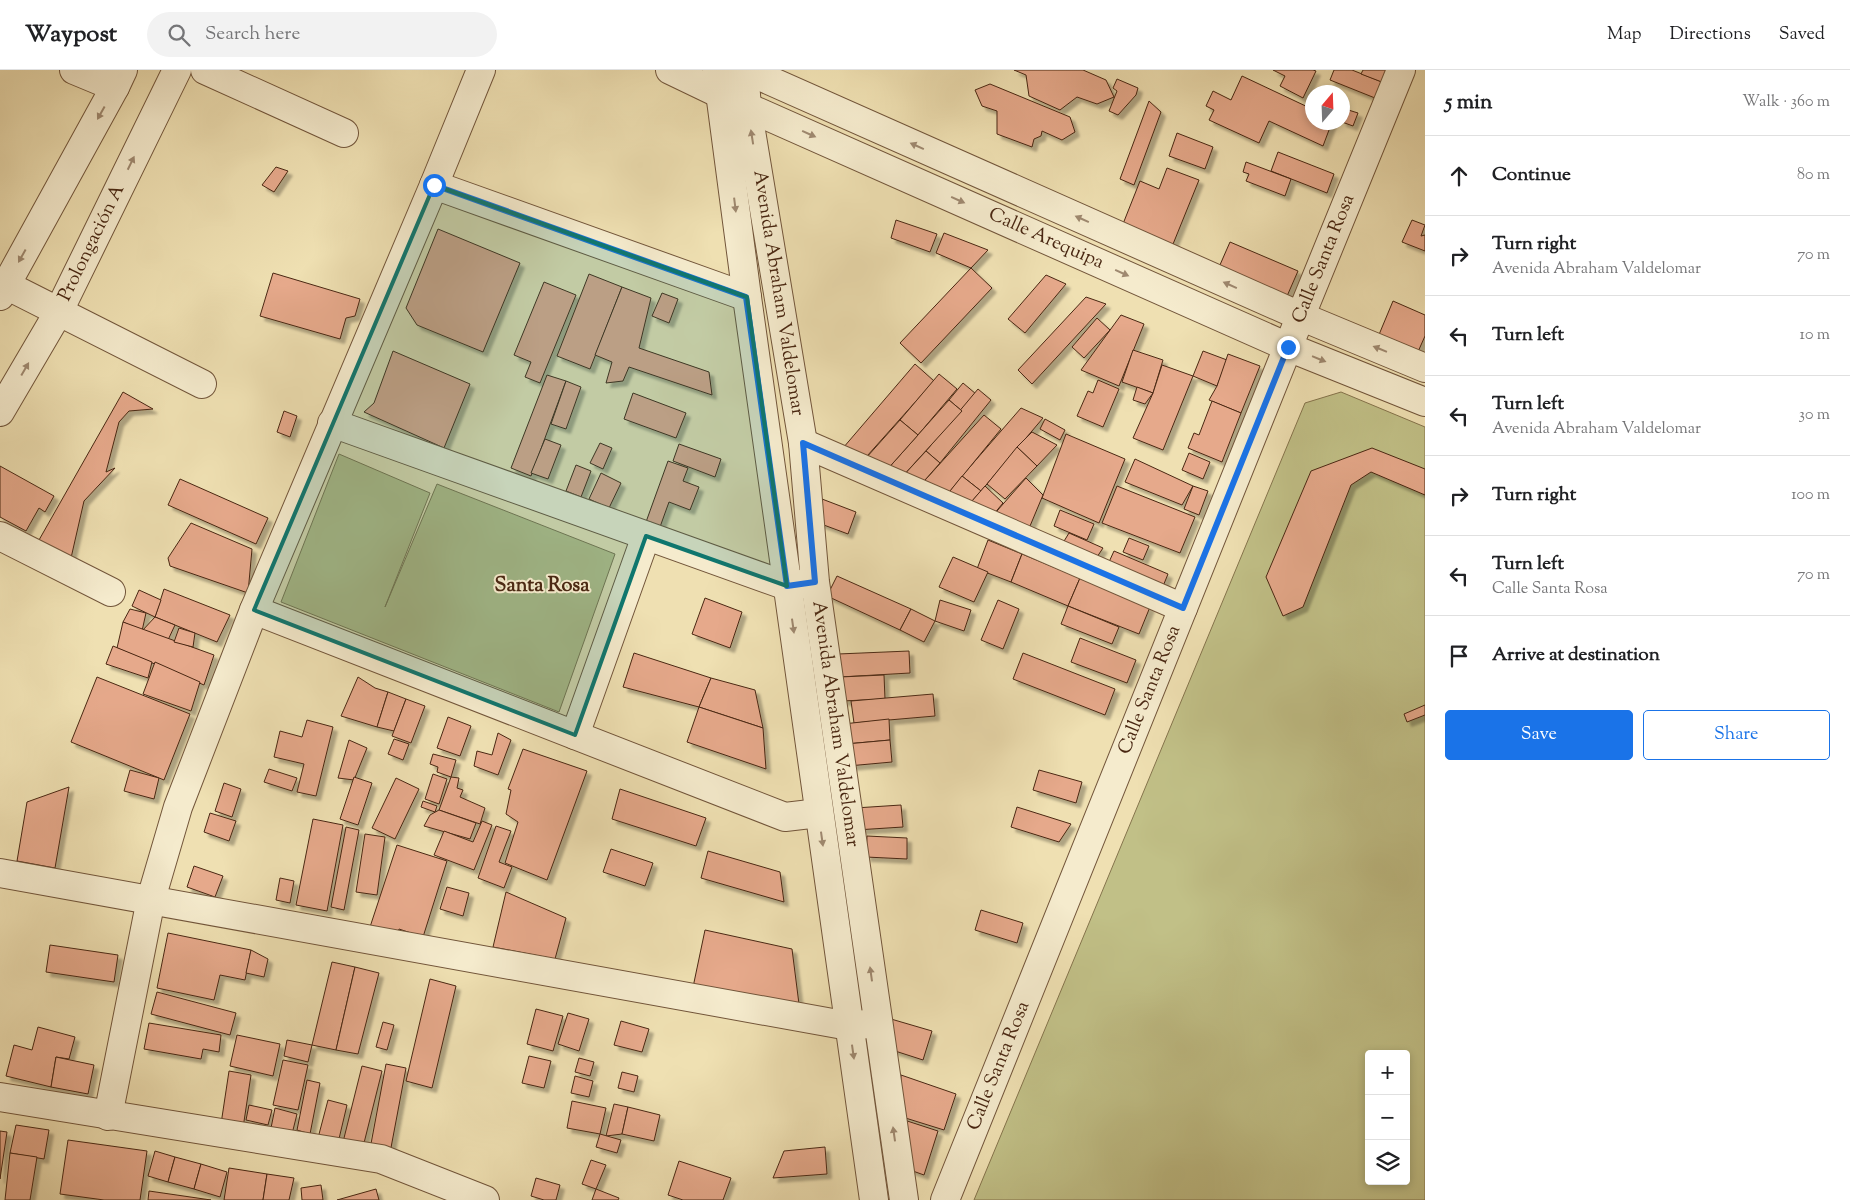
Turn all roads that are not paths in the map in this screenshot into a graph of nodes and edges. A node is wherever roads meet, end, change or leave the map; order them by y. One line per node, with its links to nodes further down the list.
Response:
1 (74, 70): 8 (street)
2 (177, 70): 15 (street, Prolongación A, one-way to 2)
3 (205, 70): 11 (street)
4 (481, 70): 12 (street)
5 (670, 70): 9 (street, Calle Arequipa)
6 (745, 70): 10 (street, Avenida Abraham Valdelomar); 16 (street, Calle Arequipa, one-way to 6)
7 (1401, 70): 16 (street, Calle Santa Rosa)
8 (119, 78): 13 (street, one-way to 13)
9 (719, 82): 10 (street, Calle Arequipa); 14 (street, Avenida Abraham Valdelomar, one-way to 14)
10 (747, 107): 17 (street, Calle Arequipa, one-way to 17); 23 (street, Avenida Abraham Valdelomar, one-way to 10)
11 (344, 133)
12 (434, 185): 14 (street); 22 (street)
13 (2, 288): 15 (street)
14 (746, 297): 27 (street, Avenida Abraham Valdelomar)
15 (58, 313): 19 (street); 21 (street, Prolongación A, one-way to 15)
16 (1300, 316): 17 (street, Calle Santa Rosa); 18 (street, Calle Arequipa, one-way to 16)
17 (1288, 347): 20 (street, Calle Arequipa, one-way to 20); 29 (street, Calle Santa Rosa)
18 (1425, 368)
19 (202, 384)
20 (1425, 402)
21 (0, 412)
22 (332, 423): 25 (street); 30 (street)
23 (803, 443): 26 (street, Avenida Abraham Valdelomar); 29 (street)
24 (0, 536): 28 (street)
25 (646, 536): 27 (street); 31 (street)
26 (815, 582): 27 (street); 35 (street, Avenida Abraham Valdelomar, one-way to 26)
27 (787, 586): 32 (street, Avenida Abraham Valdelomar, one-way to 32)
28 (110, 592)
29 (1183, 608): 40 (street, Calle Santa Rosa)
30 (254, 610): 31 (street); 34 (street)
31 (575, 735): 32 (street)
32 (819, 813): 36 (street, Avenida Abraham Valdelomar, one-way to 36)
33 (0, 873): 34 (street)
34 (151, 899): 36 (street); 38 (street)
35 (878, 1023): 36 (street); 39 (street, Avenida Abraham Valdelomar, one-way to 35)
36 (849, 1026): 42 (street, Avenida Abraham Valdelomar, one-way to 42)
37 (0, 1097): 38 (street)
38 (108, 1116): 41 (street)
39 (899, 1173): 40 (street); 43 (street, Avenida Abraham Valdelomar)
40 (948, 1192)
41 (485, 1200)
42 (874, 1200)
43 (904, 1200)

